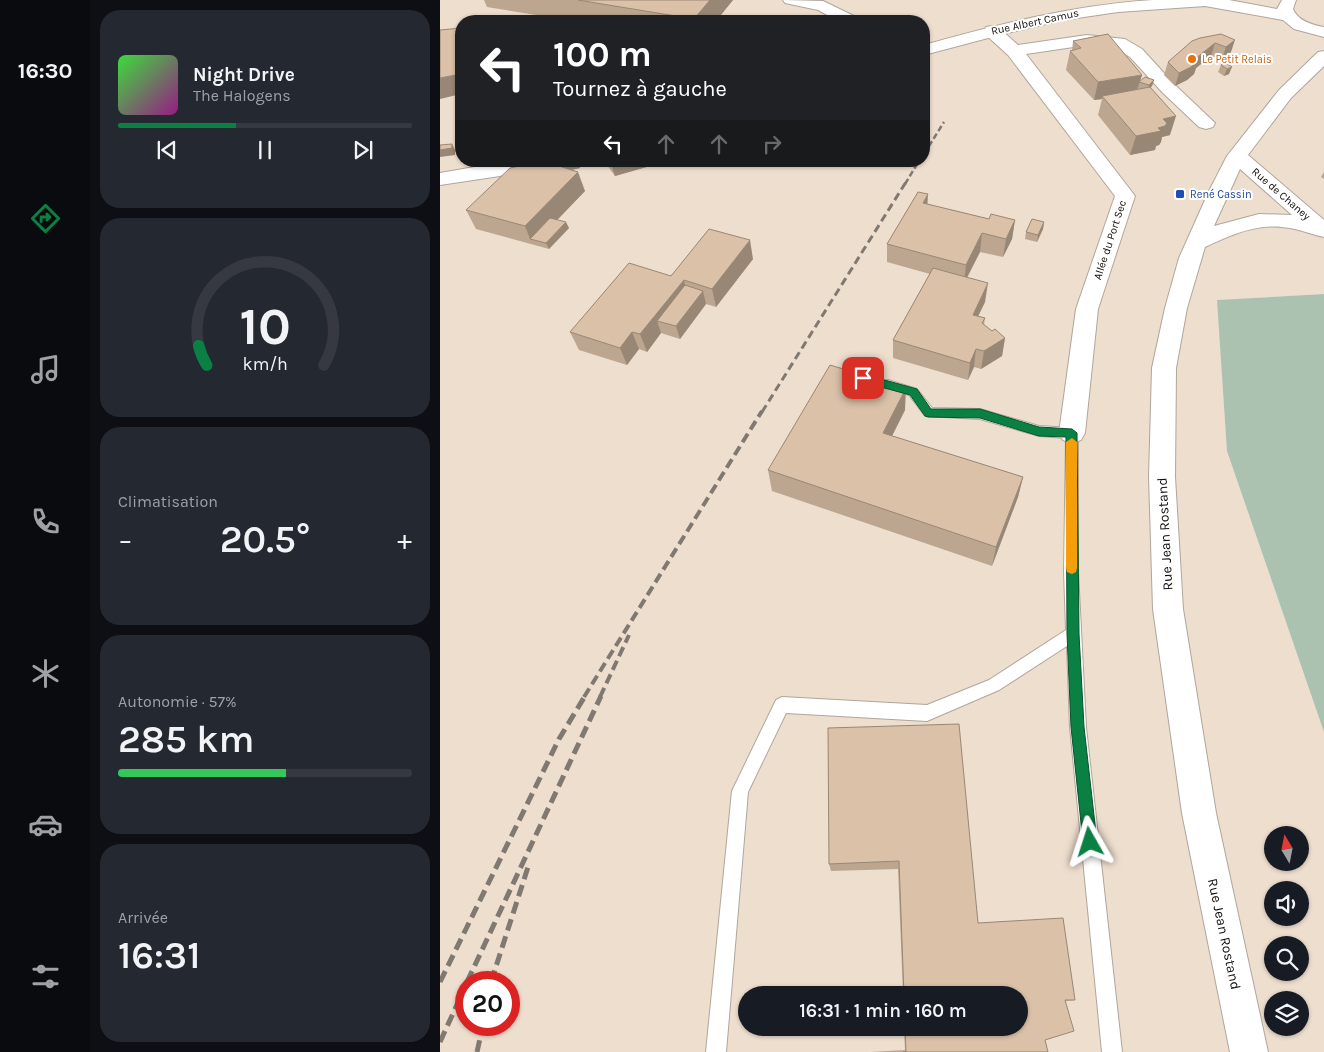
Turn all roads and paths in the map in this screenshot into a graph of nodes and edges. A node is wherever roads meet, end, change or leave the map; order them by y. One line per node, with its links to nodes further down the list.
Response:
1 (792, 0): 4 (street)
2 (1214, 1): 3 (street, Rue Albert Camus); 6 (street, Rue Albert Camus)
3 (1289, 8): 5 (street)
4 (839, 15)
5 (1316, 30): 9 (street)
6 (992, 31): 7 (street, Rue Albert Camus); 8 (street)
7 (930, 48)
8 (1014, 51): 10 (street); 17 (street, Allée du Port Sec)
9 (1324, 56): 11 (street, Rue Jean Rostand)
10 (1206, 123)
11 (1237, 156): 14 (street, Rue de Chaney); 15 (street, Rue Jean Rostand)
12 (510, 167): 13 (street)
13 (440, 179)
14 (1323, 230): 15 (street)
15 (1198, 242): 21 (street, Rue Jean Rostand)
16 (875, 382): 17 (lane)
17 (1072, 433): 18 (lane)
18 (1073, 634): 19 (lane); 20 (lane)
19 (716, 1052)
20 (1112, 1052)
21 (1249, 1052)

